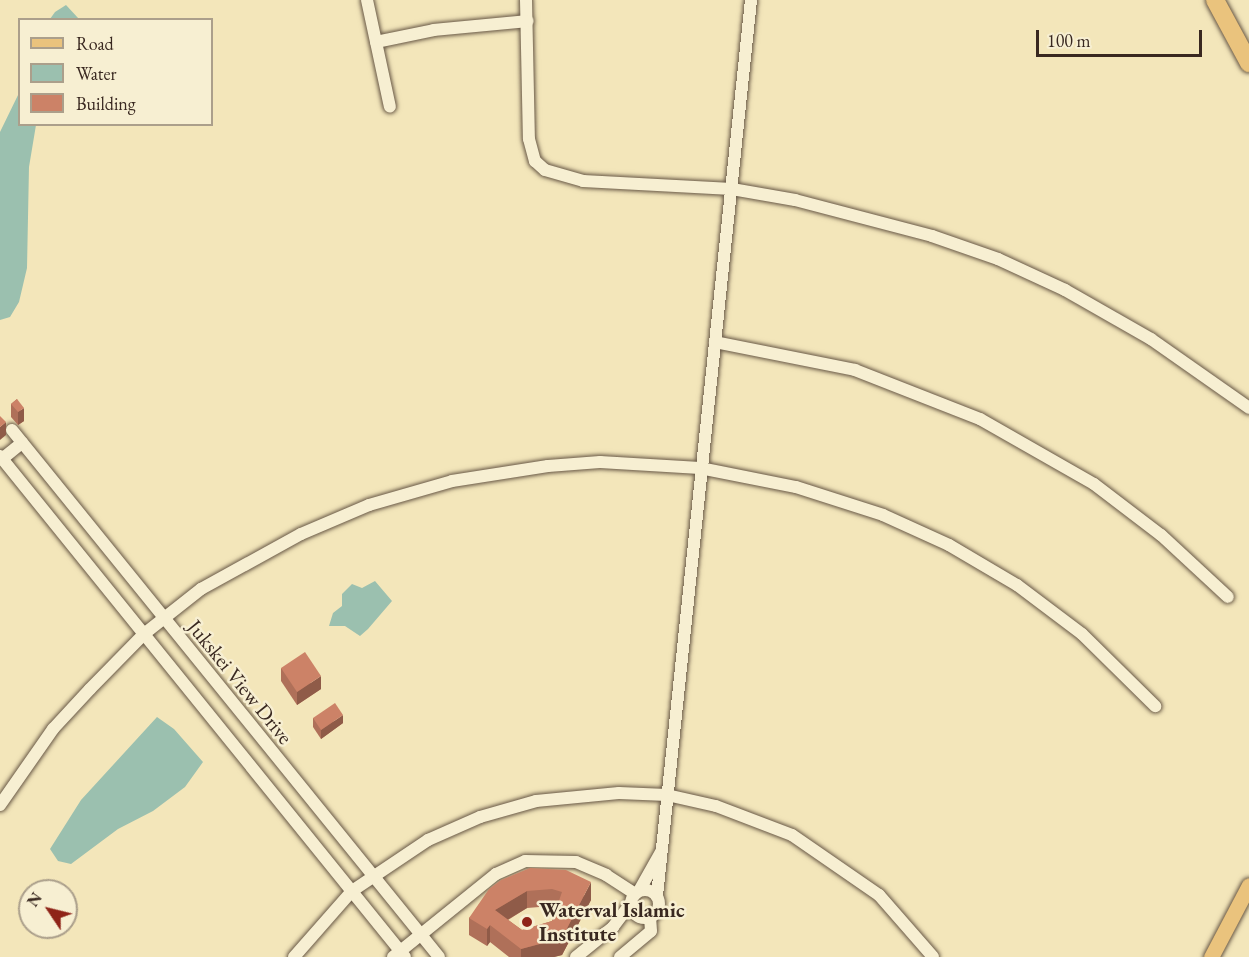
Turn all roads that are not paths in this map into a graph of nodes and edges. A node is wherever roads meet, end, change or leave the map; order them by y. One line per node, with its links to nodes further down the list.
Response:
1 (367, 0): 6 (street)
2 (526, 0): 5 (street)
3 (751, 0): 9 (street)
4 (1215, 0): 7 (highway)
5 (528, 21): 6 (street); 9 (street)
6 (376, 42): 8 (street)
7 (1249, 63)
8 (390, 107)
9 (732, 189): 10 (street); 11 (street)
10 (715, 342): 15 (street); 16 (street)
11 (1249, 408)
12 (12, 430): 13 (street, Jukskei View Drive)
13 (22, 443): 14 (street); 17 (street, Jukskei View Drive)
14 (1, 458): 18 (street)
15 (700, 468): 17 (street); 19 (street); 20 (street)
16 (1228, 597)
17 (164, 618): 18 (street); 23 (street, Jukskei View Drive)
18 (144, 634): 21 (street); 25 (street)
19 (1155, 706)
20 (667, 795): 22 (street); 23 (street); 37 (street)
21 (0, 805)
22 (663, 848): 26 (street); 27 (street)
23 (372, 876): 25 (street); 30 (street, Jukskei View Drive)
24 (1249, 885): 38 (main road)
25 (352, 891): 32 (street); 33 (street)
26 (635, 896): 27 (street); 28 (street); 29 (street); 30 (street)
27 (657, 896): 28 (street)
28 (644, 916): 29 (street); 31 (street)
29 (613, 927): 35 (street)
30 (420, 934): 32 (street); 34 (street, Jukskei View Drive)
31 (636, 952): 36 (street)
32 (399, 955)
33 (294, 957)
34 (439, 957)
35 (576, 957)
36 (620, 957)
37 (933, 957)
38 (1210, 957)

